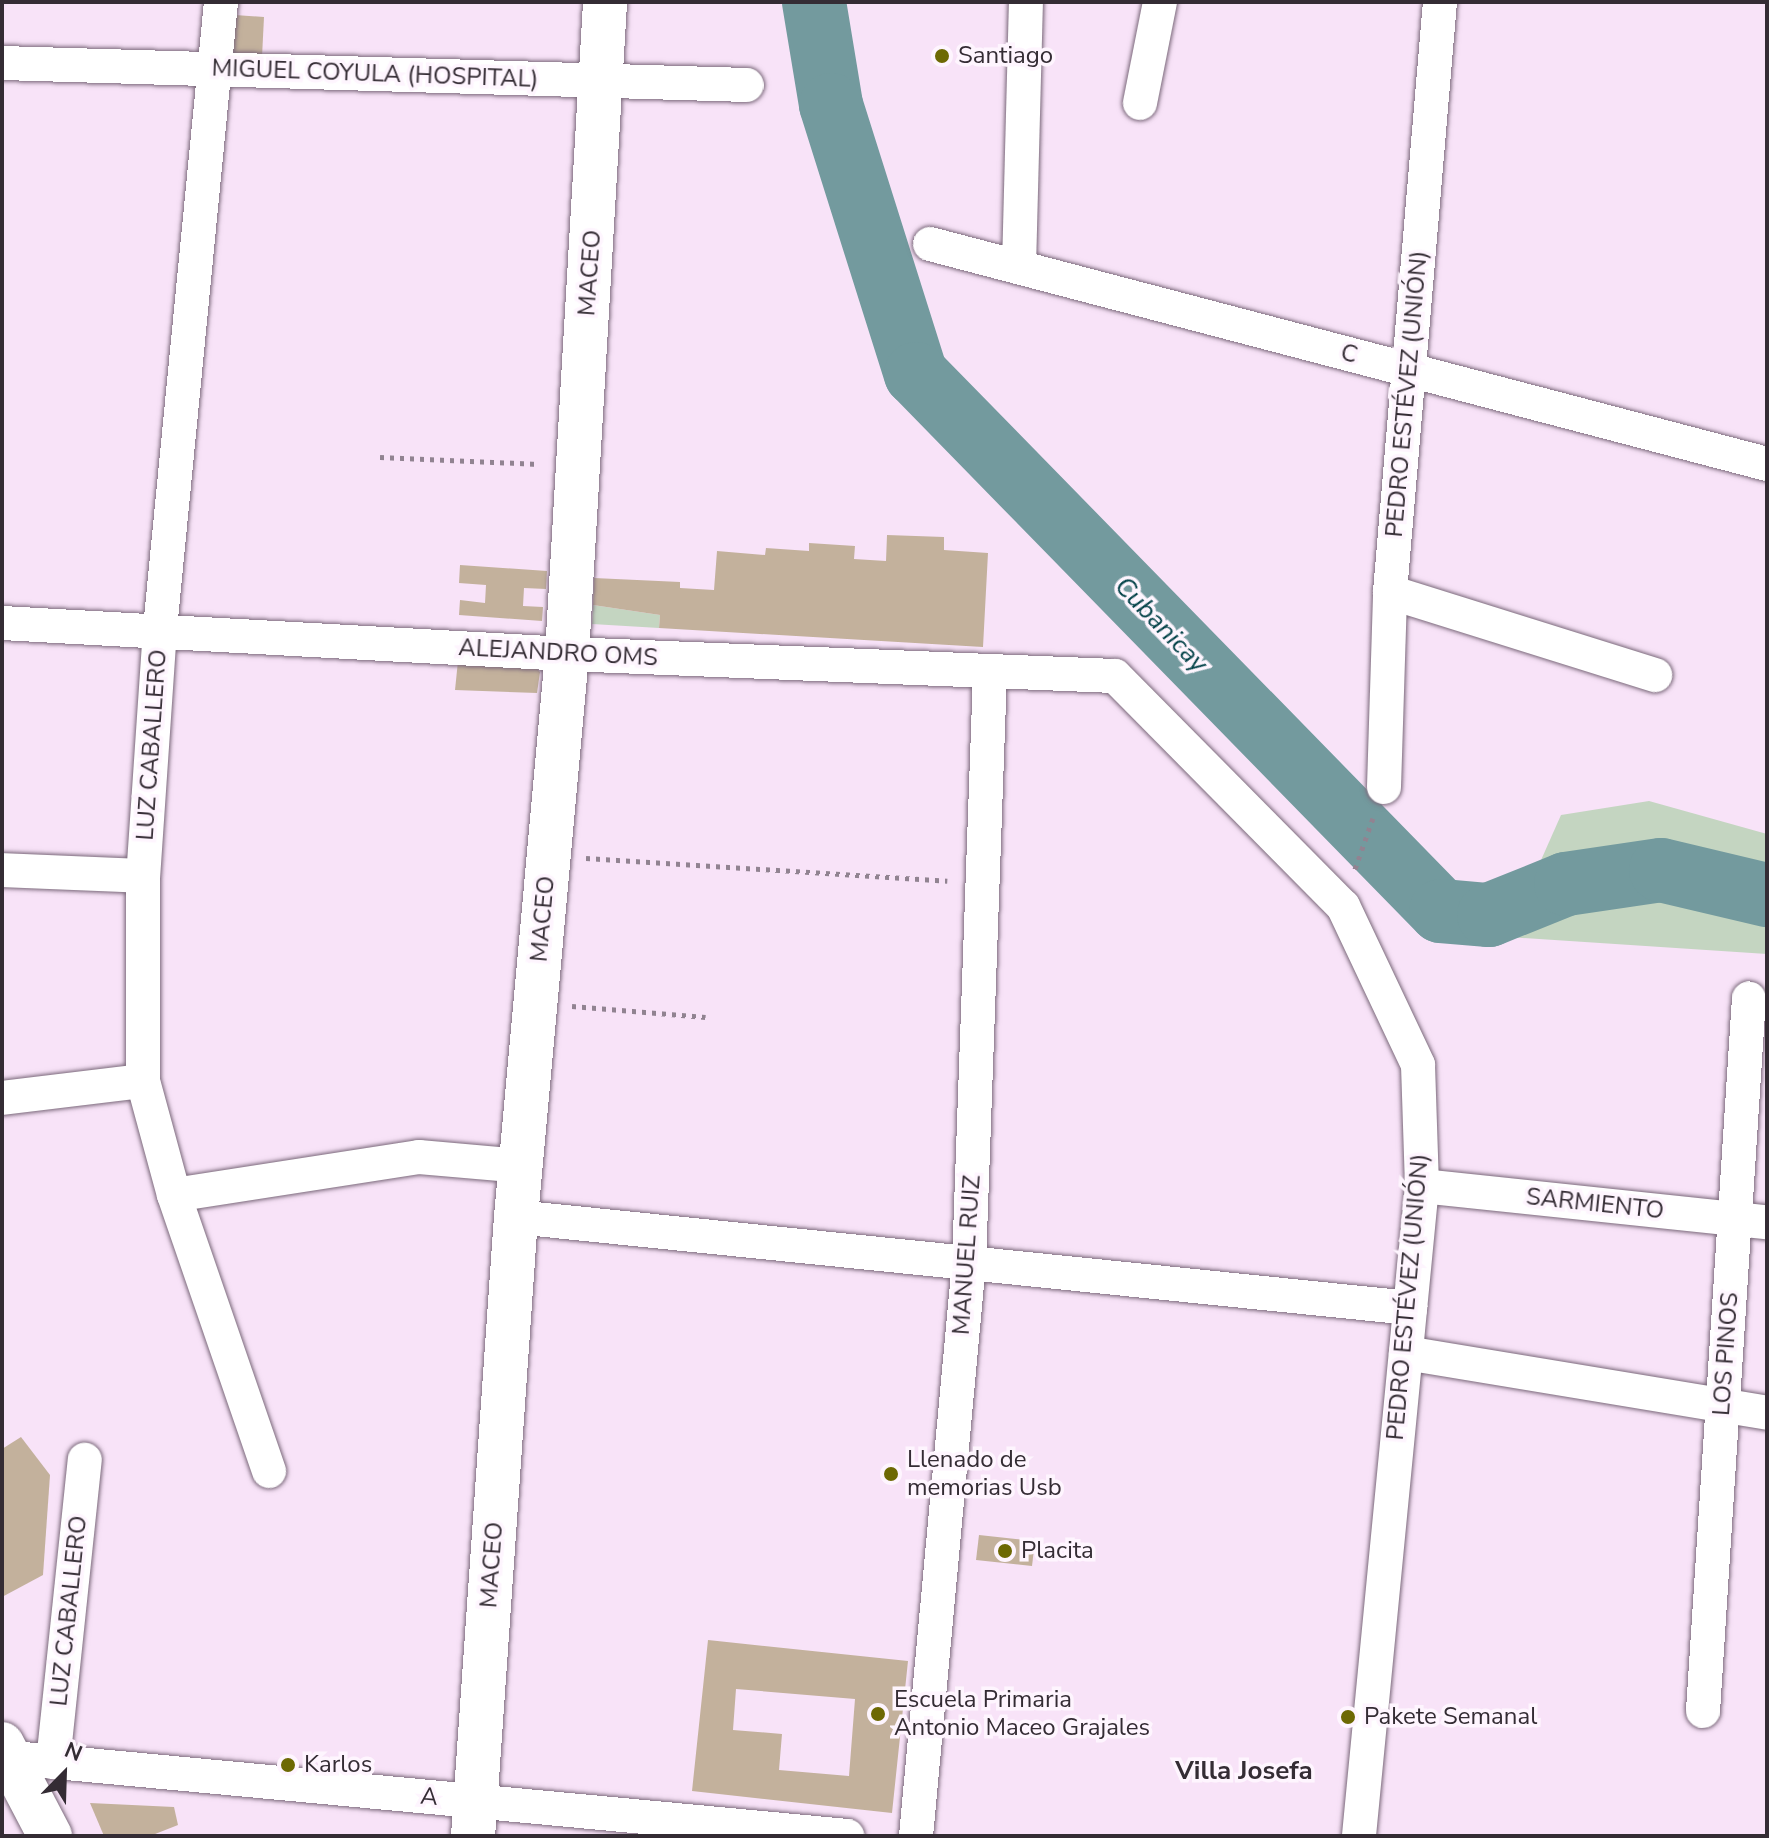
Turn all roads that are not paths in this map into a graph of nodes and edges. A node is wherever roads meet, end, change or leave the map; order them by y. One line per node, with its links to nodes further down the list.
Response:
1 (221, 2): 7 (street, LUZ CABALLERO)
2 (605, 2): 8 (main road, MACEO)
3 (1026, 2): 12 (street)
4 (1160, 2): 10 (street)
5 (1440, 2): 13 (street, PEDRO ESTÉVEZ (UNIÓN))
6 (2, 63): 7 (street, MIGUEL COYULA (HOSPITAL))
7 (217, 69): 8 (street, MIGUEL COYULA (HOSPITAL)); 17 (street, LUZ CABALLERO)
8 (602, 82): 9 (street, MIGUEL COYULA (HOSPITAL)); 18 (main road, MACEO)
9 (747, 85)
10 (1140, 103)
11 (930, 244): 12 (street, C)
12 (1019, 267): 13 (street, C)
13 (1409, 370): 14 (street, C); 15 (street, PEDRO ESTÉVEZ (UNIÓN))
14 (1767, 464)
15 (1390, 592): 20 (street); 22 (street, PEDRO ESTÉVEZ (UNIÓN))
16 (2, 623): 17 (street, ALEJANDRO OMS)
17 (160, 629): 18 (street, ALEJANDRO OMS); 24 (street, LUZ CABALLERO)
18 (567, 654): 19 (street, ALEJANDRO OMS); 28 (main road, MACEO)
19 (990, 673): 21 (street, ALEJANDRO OMS); 33 (street, MANUEL RUIZ)
20 (1655, 675)
21 (1115, 676): 29 (street, PEDRO ESTÉVEZ (UNIÓN))
22 (1384, 787)
23 (2, 870): 24 (street)
24 (143, 876): 26 (street, LUZ CABALLERO)
25 (1749, 998): 32 (street, LOS PINOS)
26 (143, 1081): 27 (street); 30 (street, LUZ CABALLERO)
27 (2, 1098)
28 (521, 1166): 30 (street); 31 (main road, MACEO)
29 (1422, 1186): 32 (street, SARMIENTO); 34 (street, PEDRO ESTÉVEZ (UNIÓN))
30 (174, 1195): 39 (street, LUZ CABALLERO)
31 (516, 1217): 33 (street); 43 (main road, MACEO)
32 (1751, 1221): 36 (street, LOS PINOS)
33 (969, 1263): 34 (street); 46 (street, MANUEL RUIZ)
34 (1410, 1308): 35 (street, PEDRO ESTÉVEZ (UNIÓN))
35 (1406, 1353): 36 (street); 47 (street, PEDRO ESTÉVEZ (UNIÓN))
36 (1722, 1405): 37 (street); 40 (street, LOS PINOS)
37 (1767, 1413)
38 (85, 1460): 42 (street, LUZ CABALLERO)
39 (269, 1471)
40 (1703, 1711)
41 (5, 1753): 42 (street, A); 44 (main road)
42 (53, 1762): 43 (street, A)
43 (474, 1819): 45 (street, A)
44 (50, 1836)
45 (847, 1836)
46 (916, 1836)
47 (1359, 1836)

